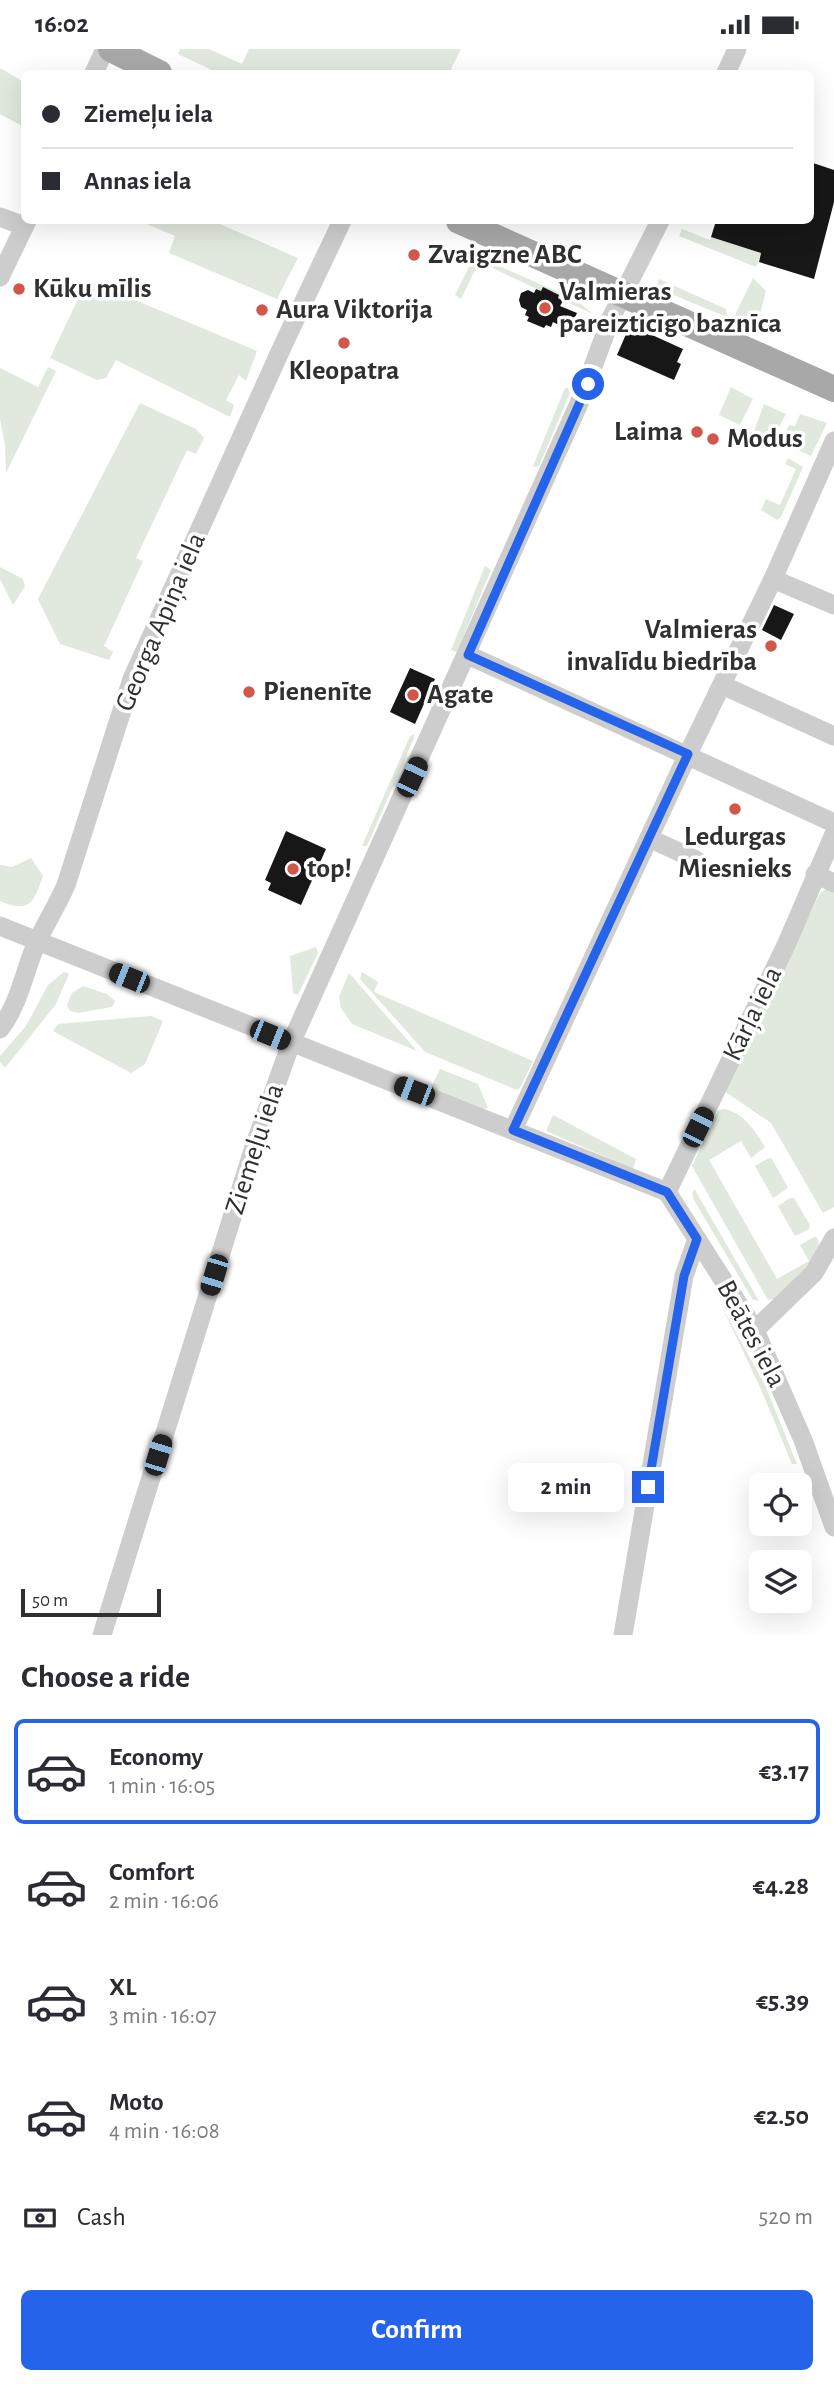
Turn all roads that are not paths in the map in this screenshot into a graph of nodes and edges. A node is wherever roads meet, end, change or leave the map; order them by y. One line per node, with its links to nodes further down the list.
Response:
1 (105, 49): 4 (street)
2 (111, 49): 5 (main road)
3 (737, 49): 6 (street)
4 (95, 70)
5 (153, 70)
6 (727, 70)
7 (0, 217): 8 (street)
8 (21, 222)
9 (25, 224): 13 (street)
10 (341, 224): 30 (street, Georga Apiņa iela)
11 (466, 224): 14 (main road)
12 (659, 224): 14 (street, Ziemeļu iela)
13 (0, 277)
14 (624, 296): 15 (main road); 19 (street, Ziemeļu iela)
15 (834, 389)
16 (834, 441): 17 (street)
17 (774, 579): 18 (street); 20 (street)
18 (834, 605)
19 (468, 655): 22 (street); 32 (street, Ziemeļu iela)
20 (722, 685): 21 (street); 22 (street)
21 (834, 736)
22 (688, 754): 23 (street); 25 (street)
23 (834, 823)
24 (834, 834): 27 (street, Kārļa iela)
25 (649, 838): 26 (street); 33 (street)
26 (696, 860)
27 (815, 874): 28 (street); 34 (street, Kārļa iela)
28 (834, 883)
29 (0, 926): 30 (street)
30 (37, 942): 31 (street, Georga Apiņa iela); 32 (street)
31 (0, 1030)
32 (291, 1043): 33 (street); 39 (street, Ziemeļu iela)
33 (513, 1130): 34 (street)
34 (667, 1192): 36 (street, Beātes iela)
35 (834, 1238): 37 (street)
36 (697, 1239): 37 (street, Beātes iela); 40 (street)
37 (755, 1331): 38 (street, Beātes iela)
38 (834, 1527)
39 (102, 1635)
40 (623, 1635)

